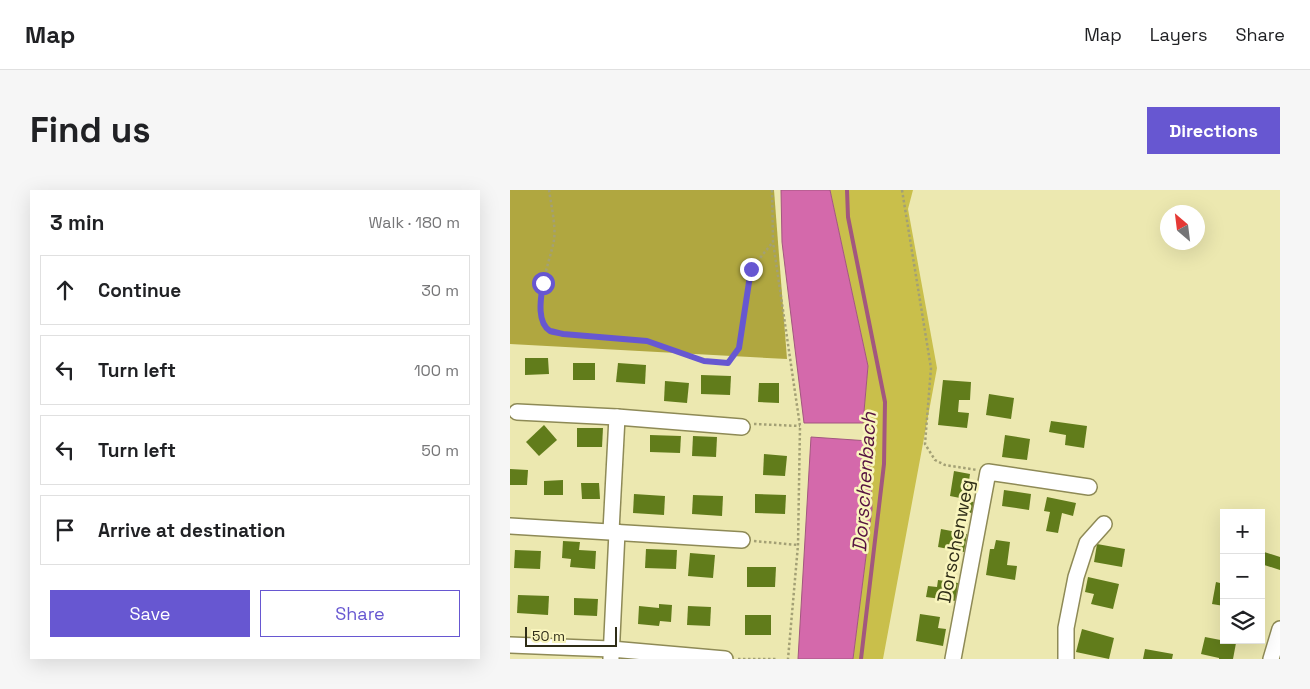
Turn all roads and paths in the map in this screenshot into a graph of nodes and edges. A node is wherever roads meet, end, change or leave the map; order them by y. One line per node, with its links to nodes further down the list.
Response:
1 (549, 190): 4 (path)
2 (772, 190): 4 (path)
3 (902, 190): 9 (path)
4 (773, 242): 7 (path)
5 (517, 412): 6 (street)
6 (617, 417): 8 (street); 13 (street)
7 (800, 426): 8 (path); 15 (path)
8 (742, 427)
9 (988, 472): 10 (street, Dorschenweg); 22 (street, Dorschenweg)
10 (1089, 487)
11 (1104, 524): 23 (street)
12 (510, 526): 13 (street)
13 (614, 532): 14 (street); 18 (street)
14 (742, 540): 15 (path)
15 (798, 545): 21 (path)
16 (1280, 629): 24 (street)
17 (510, 645): 18 (street)
18 (611, 654): 19 (street)
19 (725, 659): 20 (path)
20 (776, 659)
21 (788, 659)
22 (953, 659)
23 (1066, 659)
24 (1271, 659)

